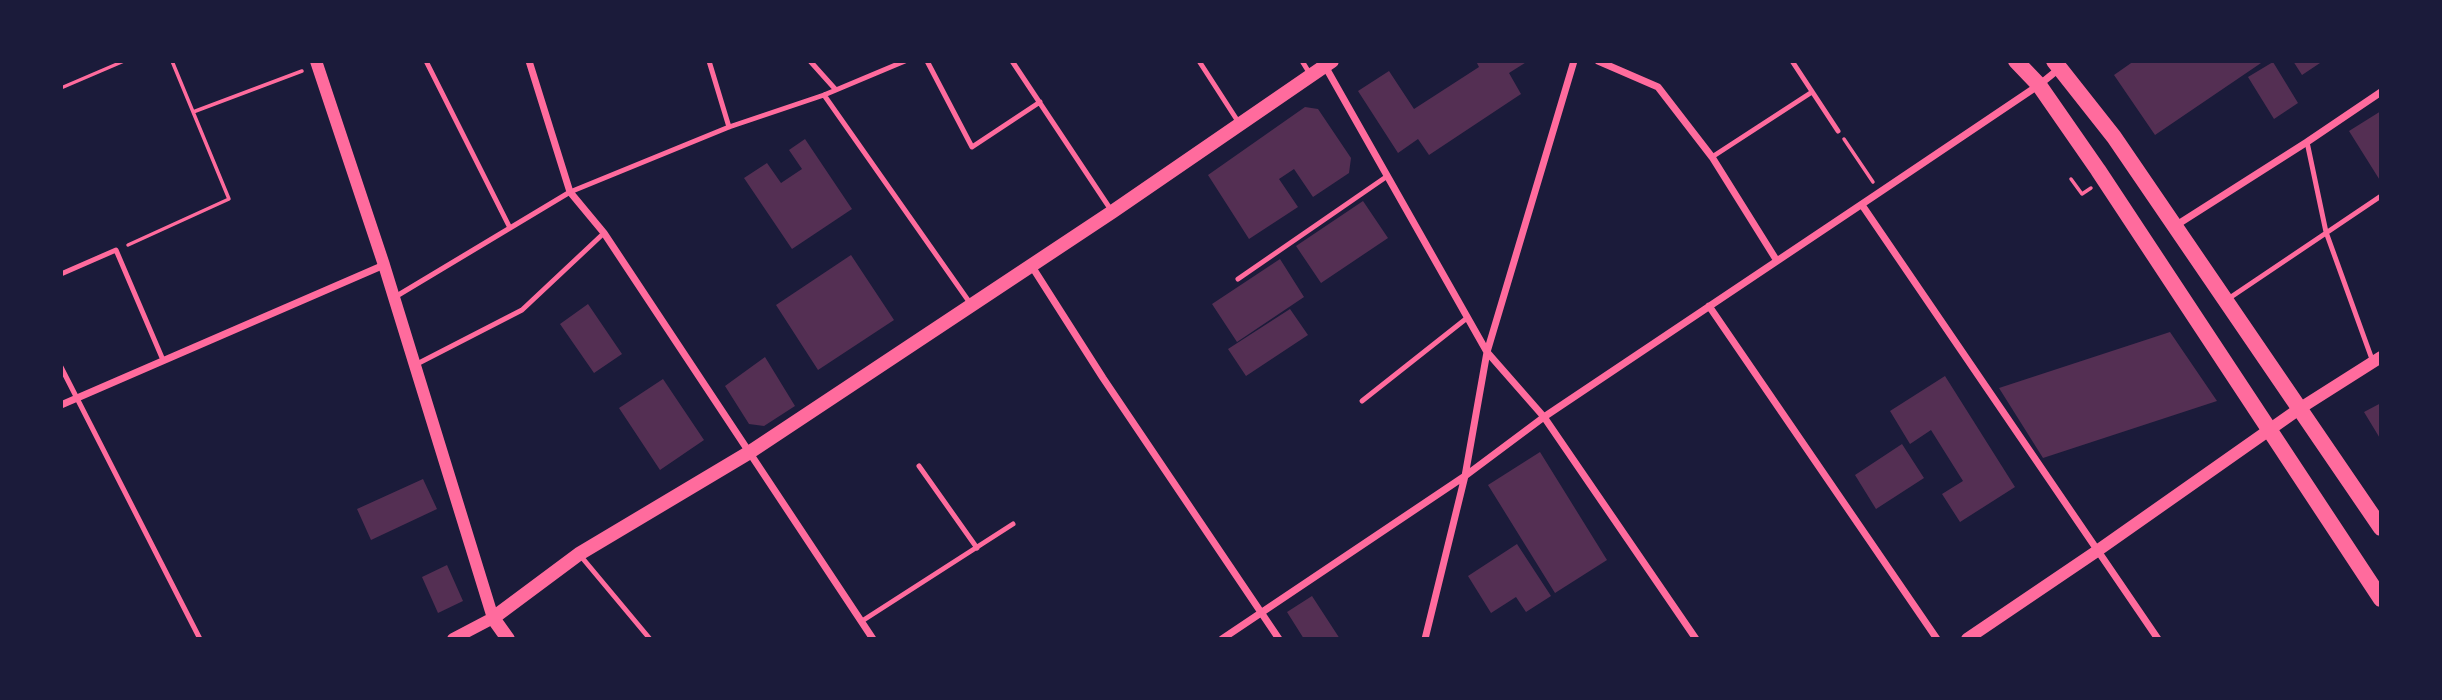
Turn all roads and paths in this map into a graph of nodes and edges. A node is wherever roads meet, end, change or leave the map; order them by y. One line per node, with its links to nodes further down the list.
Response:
1 (124, 61): 21 (path)
2 (172, 61): 27 (path)
3 (426, 61): 41 (lane)
4 (530, 61): 35 (street)
5 (709, 61): 29 (lane)
6 (810, 61): 22 (lane)
7 (905, 61): 22 (lane)
8 (927, 61): 26 (lane)
9 (1012, 61): 26 (lane)
10 (1199, 61): 28 (lane)
11 (1302, 61): 19 (lane)
12 (1574, 61): 56 (street)
13 (1598, 61): 32 (street)
14 (1791, 61): 23 (lane)
15 (2016, 61): 20 (main road)
16 (317, 63): 27 (path); 48 (street)
17 (1329, 64): 19 (main road); 33 (street)
18 (2057, 64): 20 (street); 42 (main road)
19 (1311, 76): 28 (main road)
20 (2039, 85): 36 (street); 66 (main road)
21 (61, 88)
22 (836, 90): 25 (lane)
23 (1812, 92): 30 (lane); 32 (lane)
24 (2381, 92): 31 (street)
25 (824, 94): 29 (lane); 53 (lane)
26 (1040, 102): 40 (lane)
27 (193, 112): 45 (path)
28 (1239, 123): 40 (main road)
29 (729, 127): 35 (lane)
30 (1838, 131): 36 (path)
31 (2307, 142): 42 (street); 43 (lane)
32 (1712, 157): 46 (street)
33 (1386, 177): 50 (lane); 55 (street)
34 (2071, 179): 37 (path)
35 (570, 192): 41 (lane); 44 (street)
36 (1881, 192): 39 (street)
37 (2082, 194)
38 (2381, 197): 43 (lane)
39 (1862, 205): 46 (street); 73 (street)
40 (1112, 212): 47 (main road)
41 (509, 226): 51 (lane)
42 (2175, 226): 52 (main road)
43 (2326, 232): 52 (lane); 58 (lane)
44 (604, 233): 59 (lane); 67 (street)
45 (116, 250): 49 (lane); 57 (lane)
46 (1777, 261): 54 (street)
47 (1031, 264): 53 (main road); 76 (street)
48 (384, 265): 51 (street); 57 (street)
49 (61, 274)
50 (1238, 279)
51 (394, 297): 59 (street)
52 (2226, 301): 64 (main road)
53 (972, 306): 67 (main road)
54 (1710, 306): 65 (street); 88 (street)
55 (1467, 318): 56 (street); 62 (lane)
56 (1487, 352): 65 (street); 69 (street)
57 (163, 360): 61 (street)
58 (2377, 360): 64 (street)
59 (415, 365): 77 (street)
60 (61, 367): 61 (lane)
61 (77, 398): 63 (street); 79 (lane)
62 (1362, 401)
63 (61, 405)
64 (2299, 410): 66 (street); 71 (main road)
65 (1544, 417): 69 (street); 87 (street)
66 (2269, 431): 73 (street); 75 (main road)
67 (750, 452): 74 (main road); 78 (street)
68 (919, 466): 72 (lane)
69 (1465, 476): 76 (street); 86 (street)
70 (1013, 524): 72 (lane)
71 (2381, 528)
72 (977, 548): 78 (lane)
73 (2097, 551): 89 (street); 90 (street)
74 (579, 554): 77 (main road); 82 (lane)
75 (2381, 599)
76 (1261, 613): 84 (street); 85 (street)
77 (494, 618): 80 (street); 81 (main road)
78 (862, 621): 83 (street)
79 (200, 639)
80 (453, 639)
81 (508, 639)
82 (650, 639)
83 (873, 639)
84 (1222, 639)
85 (1279, 639)
86 (1425, 639)
87 (1696, 639)
88 (1937, 639)
89 (1967, 639)
90 (2158, 639)

